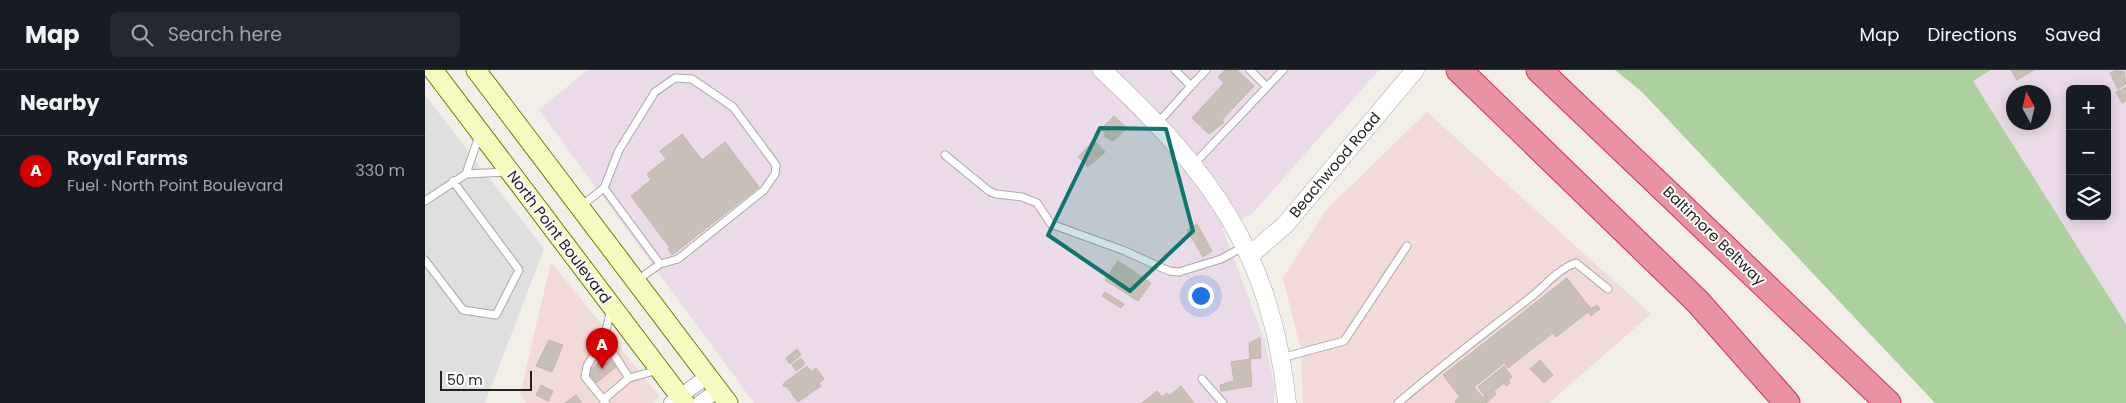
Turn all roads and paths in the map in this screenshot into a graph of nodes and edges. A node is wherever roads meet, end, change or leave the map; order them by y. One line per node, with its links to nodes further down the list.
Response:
1 (433, 70): 14 (main road, North Point Boulevard)
2 (476, 70): 22 (main road)
3 (1101, 70): 13 (street)
4 (1175, 70): 11 (lane)
5 (1206, 70): 11 (lane)
6 (1250, 70): 12 (lane)
7 (1283, 70): 12 (lane)
8 (1459, 70): 42 (highway)
9 (1539, 70): 43 (highway, Baltimore Beltway)
10 (1412, 73): 24 (street, Beachwood Road)
11 (1191, 86): 13 (lane)
12 (1267, 87): 16 (lane)
13 (1157, 124): 16 (street)
14 (480, 133): 17 (main road, North Point Boulevard); 18 (lane)
15 (945, 155): 24 (lane)
16 (1193, 165): 24 (street)
17 (510, 172): 18 (lane); 29 (main road, North Point Boulevard)
18 (466, 174): 19 (lane)
19 (453, 181): 21 (lane); 25 (lane)
20 (603, 188): 22 (lane); 26 (lane); 26 (lane)
21 (425, 201)
22 (580, 207): 27 (main road)
23 (1407, 246): 31 (lane)
24 (1248, 251): 31 (street)
25 (425, 260)
26 (660, 264): 27 (lane)
27 (636, 281): 35 (main road)
28 (1608, 289): 41 (lane)
29 (612, 306): 30 (lane); 32 (main road, North Point Boulevard)
30 (604, 339): 33 (lane); 37 (lane)
31 (1281, 358): 40 (street)
32 (659, 369): 33 (lane); 36 (main road, North Point Boulevard)
33 (629, 378): 37 (lane)
34 (1202, 379): 39 (lane)
35 (718, 390): 36 (street); 38 (street)
36 (679, 401)
37 (605, 402)
38 (700, 403)
39 (1223, 403)
40 (1287, 403)
41 (1399, 403)
42 (1787, 403)
43 (1888, 403)

